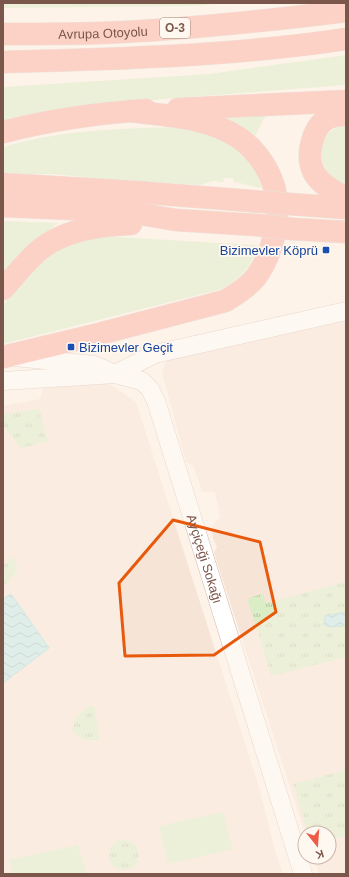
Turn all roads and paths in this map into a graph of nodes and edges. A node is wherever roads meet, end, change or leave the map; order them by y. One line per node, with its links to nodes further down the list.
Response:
1 (346, 11): 2 (highway, Avrupa Otoyolu / O-3)
2 (3, 34)
3 (346, 40): 4 (highway, Avrupa Otoyolu / O-3)
4 (135, 58): 5 (highway, Avrupa Otoyolu / O-3); 6 (highway)
5 (3, 62)
6 (3, 76)
7 (346, 101): 8 (highway)
8 (131, 111): 10 (highway); 19 (highway)
9 (346, 114): 12 (highway)
10 (3, 132)
11 (3, 184): 14 (highway, bridge)
12 (346, 197)
13 (3, 206): 15 (highway)
14 (346, 208)
15 (176, 220): 16 (highway, bridge); 17 (highway)
16 (346, 232)
17 (3, 289)
18 (346, 311): 22 (street)
19 (95, 335): 20 (highway); 21 (street)
20 (6, 356): 21 (street)
21 (94, 365): 22 (street)
22 (115, 374): 23 (street, Ayçiçeği Sokağı); 24 (street, Ayçiçeği Sokağı)
23 (3, 381)
24 (303, 874)

